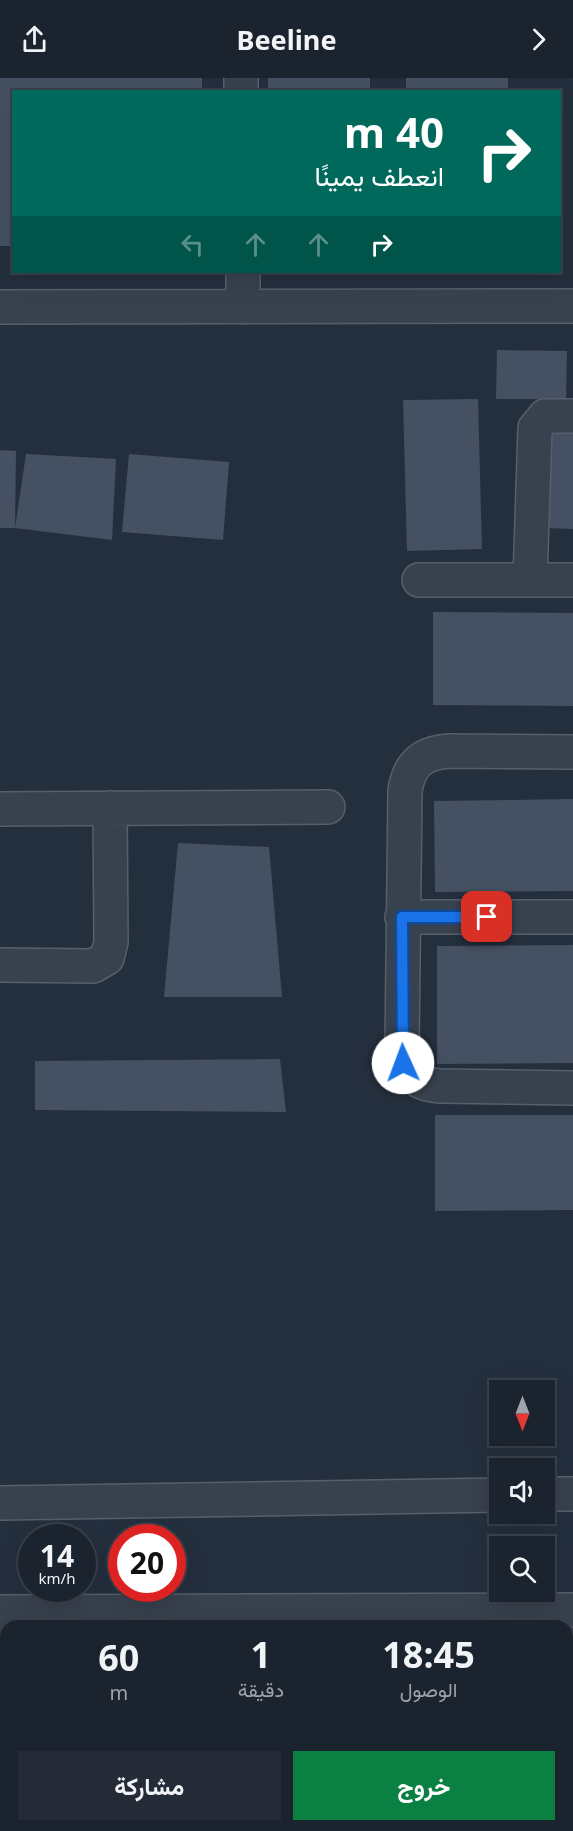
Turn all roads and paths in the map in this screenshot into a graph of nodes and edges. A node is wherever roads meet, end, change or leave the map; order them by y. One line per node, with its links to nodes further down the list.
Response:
1 (243, 273): 4 (street)
2 (573, 306): 4 (street)
3 (0, 307): 4 (street)
4 (243, 307)
5 (573, 416): 7 (street)
6 (419, 580): 7 (street)
7 (530, 580): 8 (street)
8 (573, 580)
9 (573, 752): 13 (street)
10 (328, 807): 11 (street)
11 (110, 808): 12 (street); 15 (street)
12 (0, 809)
13 (402, 917): 14 (street); 16 (street)
14 (573, 918)
15 (0, 965)
16 (573, 1088)
17 (555, 1494): 18 (street)
18 (573, 1494)
19 (489, 1495): 20 (street)
20 (0, 1503)
21 (573, 1610): 23 (street)
22 (3, 1612): 24 (street)
23 (506, 1618): 26 (street)
24 (131, 1619): 25 (street)
25 (259, 1619): 26 (street)
26 (387, 1619)

